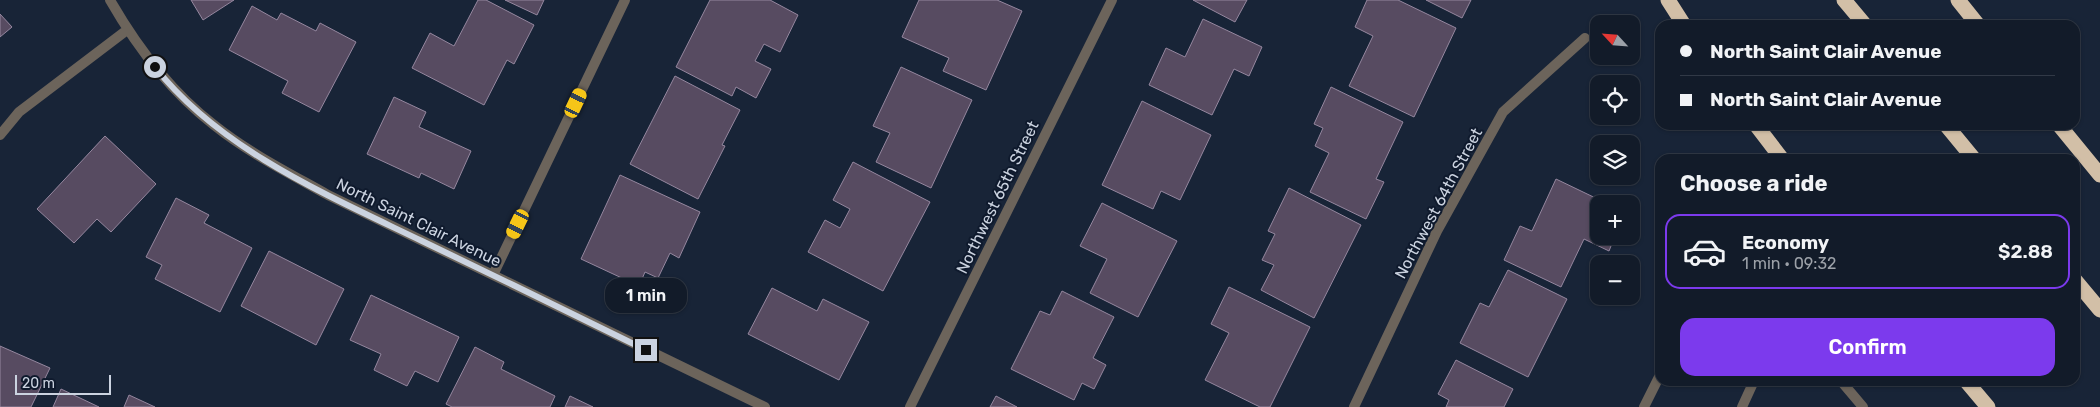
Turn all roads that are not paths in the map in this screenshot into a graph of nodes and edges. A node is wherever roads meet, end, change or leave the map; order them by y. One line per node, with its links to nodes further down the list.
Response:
1 (110, 0): 10 (street, North Saint Clair Avenue)
2 (625, 0): 19 (street)
3 (1112, 0): 27 (street, Northwest 65th Street)
4 (1668, 0): 7 (highway)
5 (1844, 0): 8 (highway)
6 (1958, 0): 9 (highway)
7 (1681, 20)
8 (1861, 20)
9 (1974, 20)
10 (127, 30): 15 (street); 19 (street, North Saint Clair Avenue)
11 (1585, 38): 28 (street, Northwest 64th Street)
12 (1760, 130): 16 (highway)
13 (1950, 130): 17 (highway)
14 (2063, 130): 18 (highway)
15 (0, 135)
16 (1778, 154)
17 (1970, 154)
18 (2100, 175)
19 (493, 276): 26 (street, North Saint Clair Avenue)
20 (2080, 286): 21 (highway)
21 (2100, 310)
22 (1655, 385): 29 (street)
23 (1752, 386): 30 (street)
24 (1845, 386): 31 (street)
25 (1970, 386): 32 (highway)
26 (765, 407)
27 (910, 407)
28 (1354, 407)
29 (1644, 407)
30 (1742, 407)
31 (1863, 407)
32 (1988, 407)

